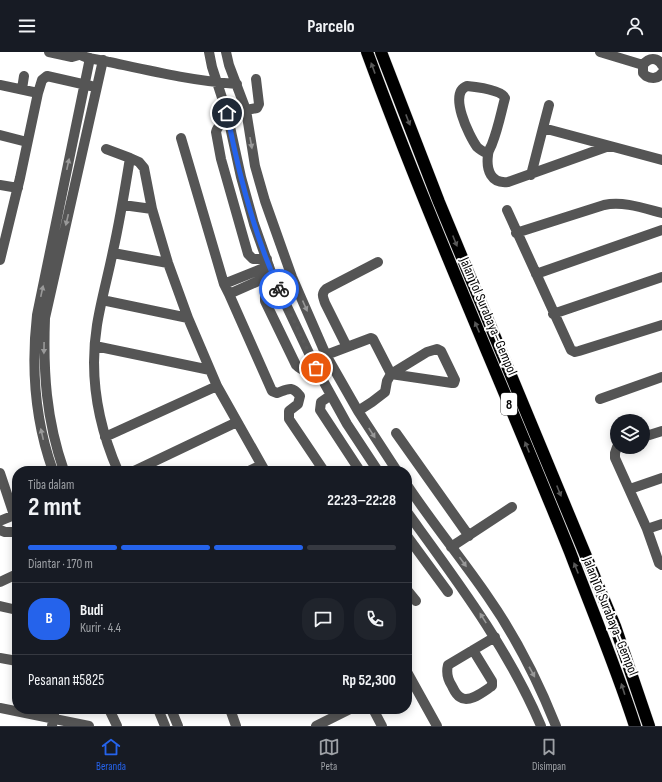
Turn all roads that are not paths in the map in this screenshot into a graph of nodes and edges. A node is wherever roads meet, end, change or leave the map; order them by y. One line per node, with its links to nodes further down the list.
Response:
1 (49, 52): 5 (street)
2 (209, 52): 16 (street)
3 (226, 52): 18 (street)
4 (600, 52): 11 (street)
5 (78, 53): 9 (street)
6 (367, 53): 140 (highway, Jalan Tol Surabaya–Gempol / 8, one-way to 6)
7 (655, 55): 11 (street); 12 (street)
8 (383, 56): 141 (highway, Jalan Tol Surabaya–Gempol / 8, one-way to 141)
9 (90, 58): 10 (street); 17 (street)
10 (103, 60): 16 (street); 20 (street)
11 (643, 65): 13 (street)
12 (662, 65)
13 (662, 73)
14 (24, 76): 21 (street)
15 (256, 79): 24 (street)
16 (218, 83): 18 (street); 25 (street)
17 (85, 84): 20 (street); 22 (street); 57 (street, one-way to 17)
18 (237, 84): 24 (street)
19 (0, 85): 21 (street)
20 (97, 87): 57 (street, one-way to 57)
21 (22, 89): 22 (street)
22 (38, 93): 29 (street)
23 (549, 105): 26 (street)
24 (246, 110): 62 (street, one-way to 62)
25 (228, 122): 50 (street); 50 (street)
26 (543, 128): 30 (street); 35 (street)
27 (0, 135): 29 (street)
28 (181, 138): 53 (street)
29 (27, 142): 37 (street)
30 (609, 146): 34 (street); 35 (street)
31 (106, 149): 33 (street)
32 (488, 154): 32 (street); 35 (street)
33 (130, 158): 39 (street); 40 (street)
34 (662, 160)
35 (530, 175)
36 (0, 185): 37 (street)
37 (17, 190): 38 (street); 45 (street)
38 (0, 192)
39 (123, 205): 40 (street); 46 (street)
40 (152, 209): 49 (street)
41 (507, 210): 44 (street)
42 (662, 213): 44 (street)
43 (662, 230): 51 (street)
44 (516, 233): 51 (street)
45 (1, 249): 47 (street)
46 (113, 253): 49 (street); 55 (street)
47 (0, 260)
48 (378, 262): 61 (street)
49 (168, 263): 58 (street)
50 (271, 271): 53 (street); 54 (street); 63 (street); 63 (street)
51 (536, 274): 56 (street)
52 (662, 277): 56 (street)
53 (224, 284): 54 (street)
54 (228, 294): 82 (street)
55 (102, 300): 58 (street); 60 (street)
56 (553, 314): 59 (street)
57 (41, 317): 77 (street, one-way to 57); 78 (street, one-way to 78)
58 (188, 318): 64 (street)
59 (662, 325)
60 (95, 346): 64 (street); 75 (street)
61 (347, 347): 62 (street); 65 (street)
62 (326, 355): 70 (street)
63 (316, 368): 68 (street)
64 (210, 370): 67 (street)
65 (391, 374): 65 (street); 70 (street)
66 (662, 377): 69 (street)
67 (217, 386): 71 (street); 75 (street)
68 (331, 395): 83 (street); 84 (street)
69 (600, 399)
70 (358, 411): 85 (street, one-way to 85)
71 (237, 422): 80 (street); 81 (street)
72 (662, 432): 74 (street)
73 (396, 433): 102 (street)
74 (650, 435)
75 (105, 437): 79 (street)
76 (615, 454): 88 (street)
77 (51, 466)
78 (62, 466)
79 (116, 466)
80 (145, 466)
81 (262, 466)
82 (321, 466)
83 (357, 466)
84 (375, 466)
85 (394, 466)
86 (0, 473): 90 (street)
87 (662, 478): 88 (street)
88 (630, 489): 99 (street)
89 (412, 492): 92 (street)
90 (12, 504)
91 (512, 507): 102 (street)
92 (425, 512): 94 (street); 98 (street)
93 (12, 516): 96 (street)
94 (412, 516)
95 (412, 520): 103 (street)
96 (0, 521)
97 (662, 524): 99 (street)
98 (435, 526): 103 (street); 105 (street)
99 (647, 529): 107 (street)
100 (0, 530): 101 (street)
101 (12, 532)
102 (469, 536): 105 (street)
103 (425, 537): 106 (street); 115 (street, one-way to 103)
104 (412, 543): 106 (street)
105 (451, 547): 139 (street, one-way to 139)
106 (416, 548): 110 (street)
107 (662, 565)
108 (12, 576): 109 (street)
109 (0, 582)
110 (448, 592)
111 (412, 596): 112 (street)
112 (416, 601)
113 (0, 606): 114 (street)
114 (12, 609)
115 (495, 637): 116 (street); 138 (street)
116 (474, 650): 116 (street)
117 (0, 658): 118 (street)
118 (12, 660)
119 (412, 683): 137 (street)
120 (0, 708): 121 (street)
121 (12, 710)
122 (32, 714): 129 (street)
123 (112, 714): 131 (street)
124 (160, 714): 132 (street)
125 (173, 714): 133 (street)
126 (234, 714): 134 (street)
127 (340, 714): 135 (street)
128 (376, 714): 136 (street)
129 (54, 718): 130 (street)
130 (89, 726)
131 (118, 726)
132 (165, 726)
133 (178, 726)
134 (236, 726)
135 (316, 726)
136 (382, 726)
137 (437, 726)
138 (541, 726)
139 (556, 726)
140 (635, 726)
141 (649, 726)

